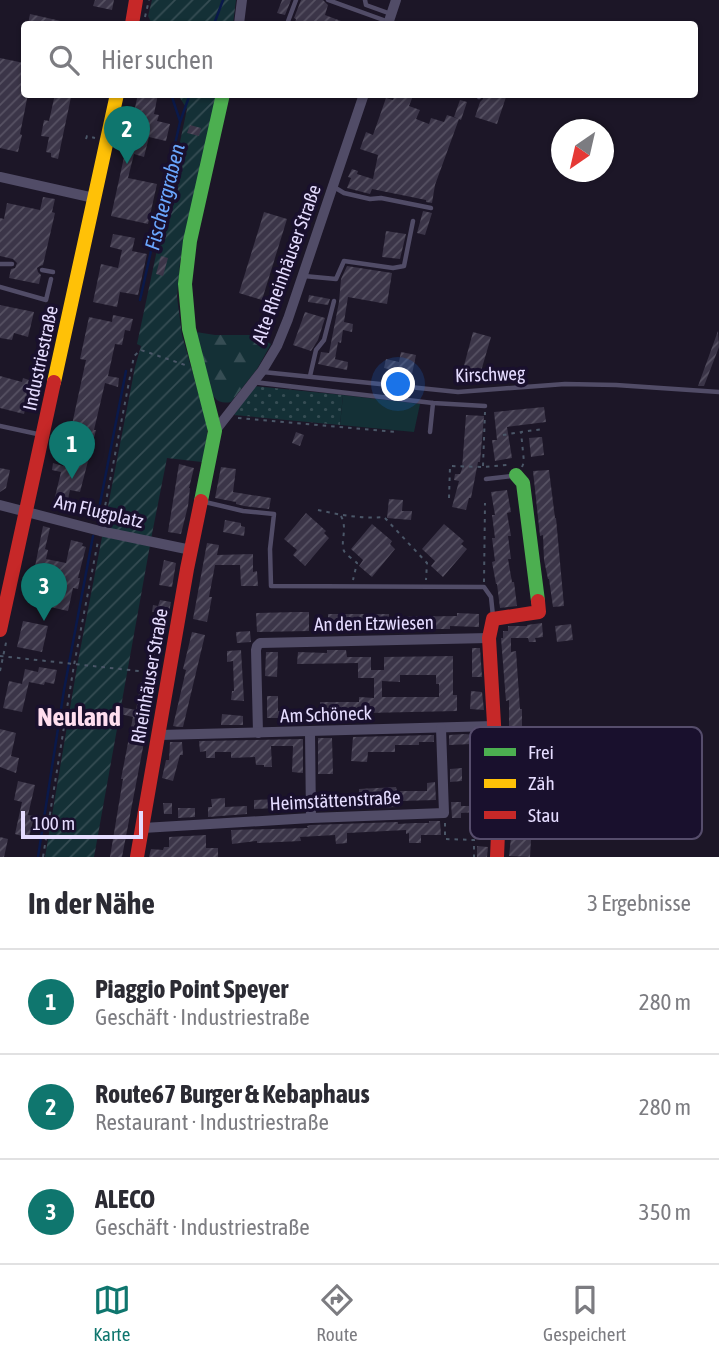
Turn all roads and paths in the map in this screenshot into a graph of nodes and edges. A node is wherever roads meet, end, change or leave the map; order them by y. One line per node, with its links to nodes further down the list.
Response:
1 (136, 0): 9 (street)
2 (149, 0): 10 (path)
3 (242, 0): 11 (street)
4 (296, 0): 12 (lane)
5 (328, 0): 8 (lane)
6 (365, 0): 8 (lane)
7 (396, 0): 8 (street)
8 (390, 20)
9 (132, 21)
10 (145, 21)
11 (239, 21)
12 (288, 21)
13 (116, 98): 18 (street, Industriestraße)
14 (222, 98): 29 (street, Rheinhäuser Straße)
15 (363, 98): 17 (street, Alte Rheinhäuser Straße)
16 (0, 177): 18 (street)
17 (333, 187): 19 (lane); 25 (street, Alte Rheinhäuser Straße)
18 (94, 198): 44 (street, Industriestraße)
19 (431, 208)
20 (413, 221): 25 (lane)
21 (0, 264): 22 (lane)
22 (12, 264)
23 (42, 270): 24 (lane)
24 (53, 272)
25 (303, 276): 30 (street, Alte Rheinhäuser Straße)
26 (51, 279): 27 (lane)
27 (0, 287)
28 (334, 301): 31 (lane)
29 (199, 370): 39 (street, Rheinhäuser Straße); 55 (path)
30 (262, 372): 31 (lane, Kirschweg); 32 (street, Alte Rheinhäuser Straße)
31 (310, 376): 33 (lane, Kirschweg)
32 (253, 382): 34 (lane); 36 (street, Alte Rheinhäuser Straße)
33 (719, 392)
34 (433, 403): 35 (lane); 41 (lane)
35 (485, 406): 45 (path)
36 (226, 416): 39 (street, Alte Rheinhäuser Straße); 40 (path)
37 (0, 426): 44 (lane)
38 (543, 429): 42 (path)
39 (215, 432): 49 (street, Rheinhäuser Straße)
40 (396, 432)
41 (430, 432)
42 (521, 432): 43 (path); 46 (path)
43 (503, 435)
44 (42, 436): 53 (street, Industriestraße)
45 (483, 467): 46 (path); 48 (path)
46 (516, 475): 47 (lane); 60 (street)
47 (486, 480)
48 (449, 498)
49 (201, 501): 56 (street, Rheinhäuser Straße); 59 (lane)
50 (485, 503): 59 (path)
51 (0, 505): 53 (street, Am Flugplatz)
52 (318, 510): 54 (path)
53 (26, 512): 55 (street, Am Flugplatz); 61 (street, Industriestraße)
54 (341, 515): 57 (path); 58 (path)
55 (100, 531): 56 (street, Am Flugplatz); 64 (path)
56 (191, 550): 65 (street, Rheinhäuser Straße)
57 (353, 583)
58 (426, 584)
59 (484, 587): 60 (lane)
60 (494, 619): 62 (street)
61 (0, 630)
62 (489, 638): 66 (street); 69 (street, An den Etzwiesen)
63 (0, 656): 64 (path)
64 (73, 665): 65 (path); 75 (path)
65 (169, 674): 70 (street, Rheinhäuser Straße)
66 (494, 726): 67 (street, Am Schöneck)
67 (441, 728): 68 (street, Am Schöneck); 71 (street)
68 (310, 732): 69 (street, Am Schöneck); 72 (street)
69 (258, 733): 70 (street, Am Schöneck)
70 (159, 735): 73 (street, Rheinhäuser Straße)
71 (444, 813): 72 (street, Heimstättenstraße); 77 (path)
72 (311, 818): 73 (street, Heimstättenstraße)
73 (143, 828): 76 (street, Rheinhäuser Straße)
74 (498, 839): 78 (street)
75 (43, 857)
76 (137, 857)
77 (474, 857)
78 (497, 857)

